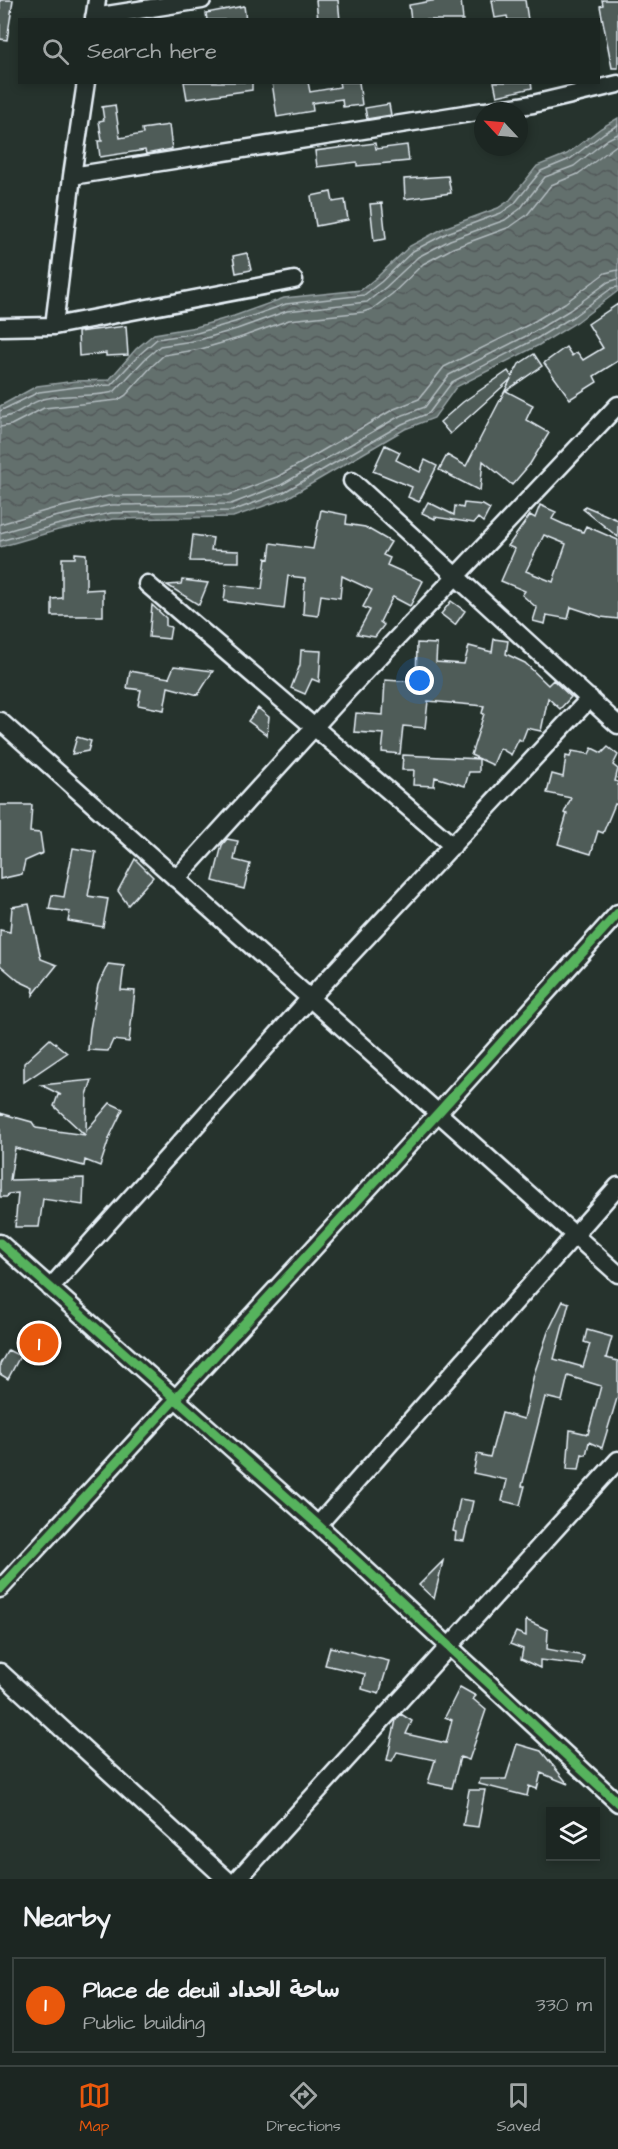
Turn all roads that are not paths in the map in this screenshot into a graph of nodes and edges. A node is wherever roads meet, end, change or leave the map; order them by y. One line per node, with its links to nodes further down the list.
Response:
1 (97, 0): 3 (street)
2 (202, 0): 3 (street)
3 (94, 18)
4 (86, 84): 8 (street)
5 (618, 84): 6 (street)
6 (528, 105)
7 (474, 113): 8 (street)
8 (72, 176): 10 (street)
9 (294, 280): 10 (street)
10 (54, 326): 11 (street)
11 (0, 327)
12 (618, 405): 14 (street)
13 (352, 481): 14 (street)
14 (455, 575): 16 (street); 19 (street)
15 (147, 584): 19 (street)
16 (590, 698): 18 (street); 20 (street)
17 (0, 721): 21 (street)
18 (618, 725)
19 (314, 727): 20 (street); 21 (street)
20 (453, 846): 23 (street)
21 (176, 879): 23 (street)
22 (618, 913): 24 (street)
23 (310, 998): 24 (street); 29 (street)
24 (439, 1112): 26 (street); 30 (street)
25 (618, 1186): 26 (street)
26 (575, 1235): 28 (street); 32 (street)
27 (0, 1243): 29 (street)
28 (618, 1274)
29 (50, 1288): 30 (street)
30 (177, 1400): 32 (street); 33 (street)
31 (618, 1460): 34 (street)
32 (318, 1525): 34 (street)
33 (0, 1590)
34 (449, 1646): 36 (street); 38 (street)
35 (0, 1672): 37 (street)
36 (618, 1803)
37 (226, 1879)
38 (238, 1879)

